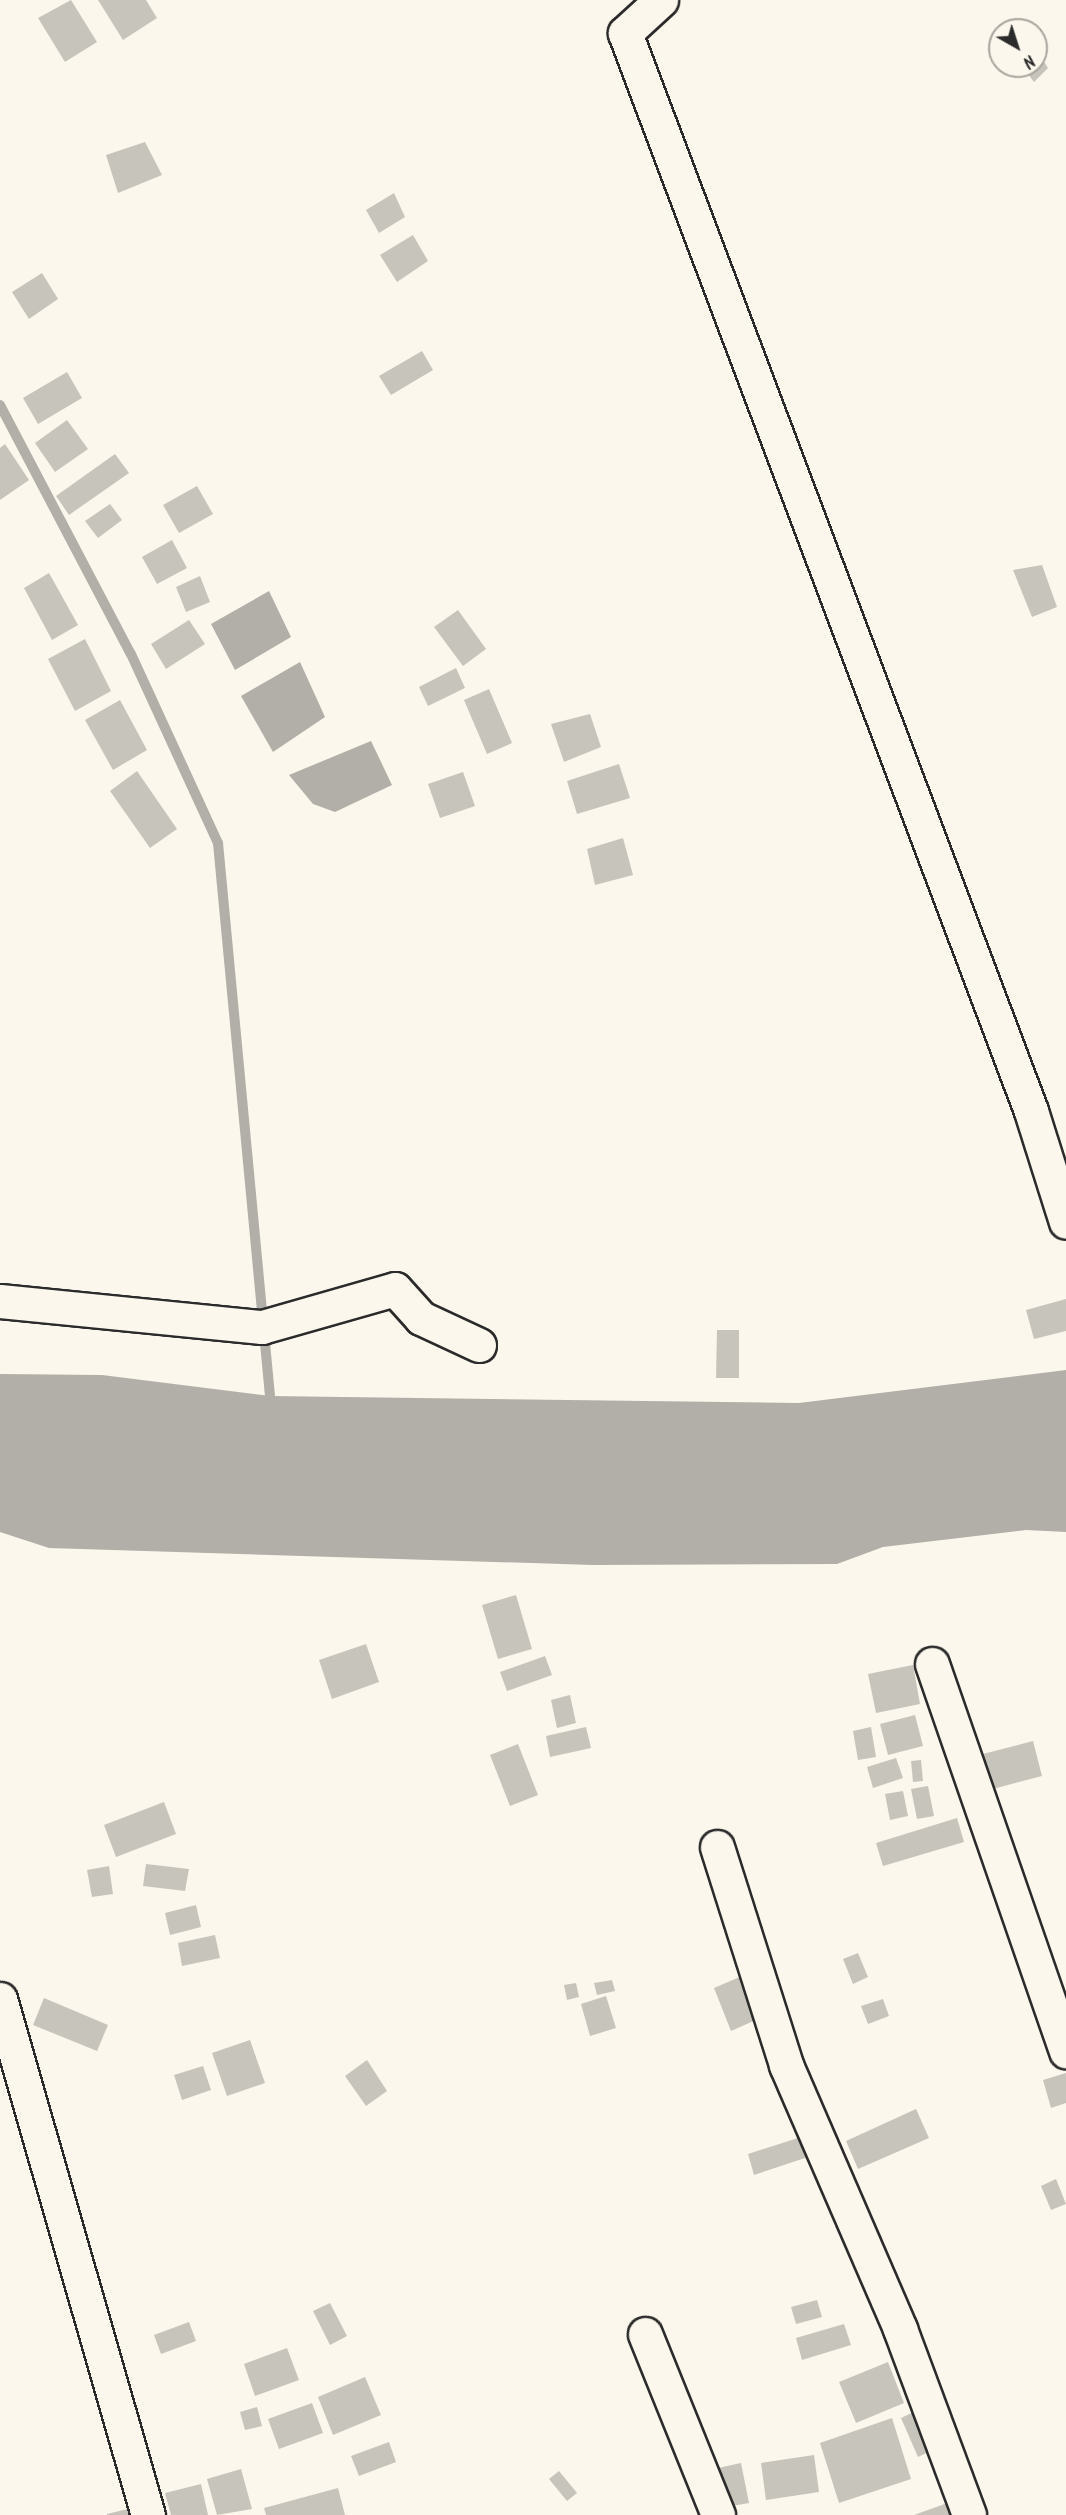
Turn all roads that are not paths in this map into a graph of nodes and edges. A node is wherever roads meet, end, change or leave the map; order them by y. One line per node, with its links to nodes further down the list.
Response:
1 (661, 0): 2 (street)
2 (1066, 1222)
3 (0, 1301): 4 (street)
4 (479, 1345)
5 (932, 1664): 8 (street)
6 (717, 1847): 12 (street)
7 (0, 1999): 10 (street)
8 (1066, 2052)
9 (645, 2334): 11 (street)
10 (148, 2515)
11 (718, 2515)
12 (969, 2515)

